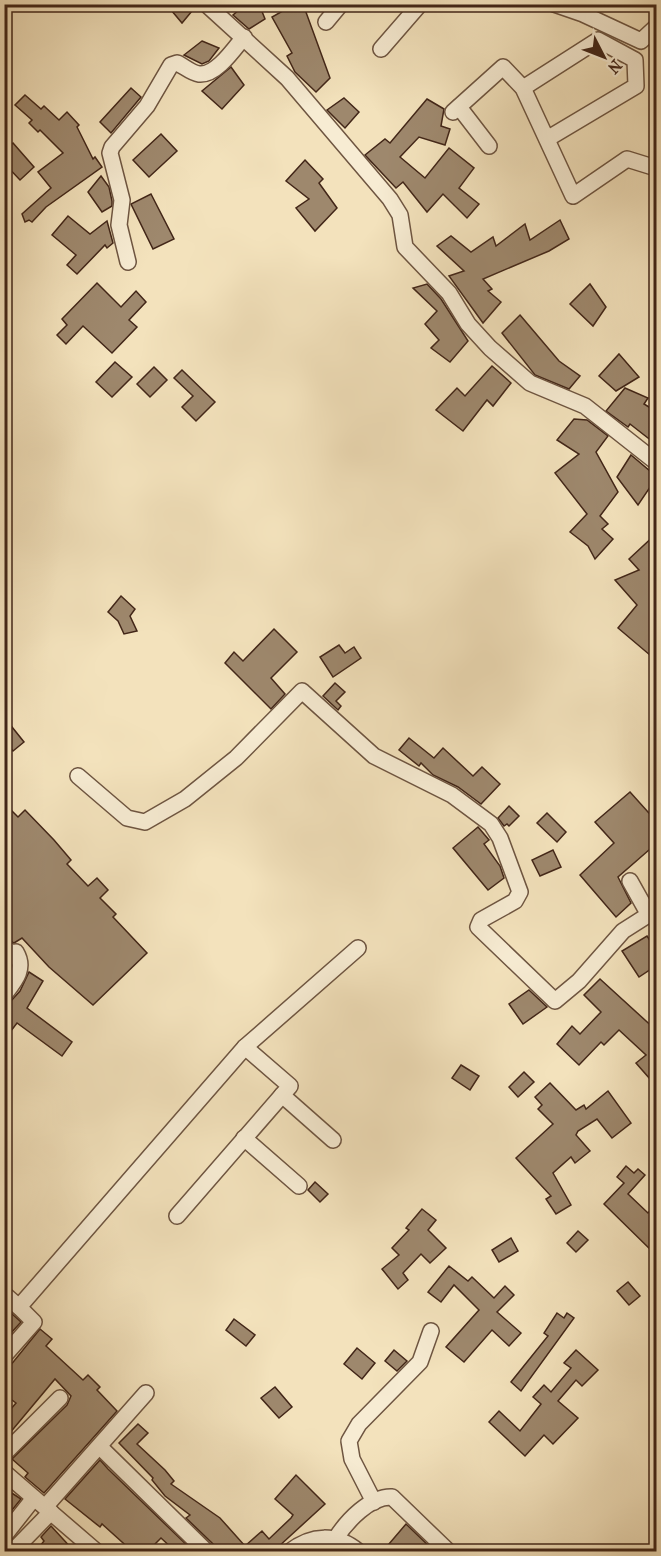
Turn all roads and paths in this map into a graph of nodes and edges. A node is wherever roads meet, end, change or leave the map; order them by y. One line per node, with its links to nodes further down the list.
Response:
1 (207, 4): 8 (street)
2 (340, 4): 6 (street)
3 (420, 4): 9 (street)
4 (554, 4): 5 (street)
5 (588, 9): 7 (street)
6 (326, 22)
7 (657, 27)
8 (244, 38): 14 (street); 15 (street)
9 (381, 49)
10 (523, 88): 11 (street); 11 (street); 12 (street)
11 (546, 139): 13 (street)
12 (489, 146)
13 (657, 168)
14 (128, 262)
15 (657, 462)
16 (78, 776): 18 (street)
17 (630, 881): 18 (street)
18 (653, 912)
19 (10, 947): 21 (street)
20 (358, 948): 22 (street)
21 (4, 995)
22 (245, 1047): 23 (street); 29 (street)
23 (282, 1095): 24 (street); 25 (street)
24 (244, 1138): 26 (street); 27 (street)
25 (333, 1140)
26 (299, 1186)
27 (177, 1216)
28 (4, 1294): 29 (street)
29 (19, 1308): 31 (street)
30 (431, 1331): 37 (street)
31 (4, 1356)
32 (146, 1393): 34 (street)
33 (60, 1398): 35 (street)
34 (100, 1447): 38 (street); 43 (street)
35 (4, 1454)
36 (4, 1472): 38 (street)
37 (374, 1502): 40 (street); 46 (street)
38 (43, 1505): 39 (street); 41 (street); 42 (street)
39 (4, 1536)
40 (336, 1538): 44 (street); 45 (street)
41 (12, 1551)
42 (97, 1551)
43 (207, 1551)
44 (289, 1551)
45 (359, 1551)
46 (449, 1551)

